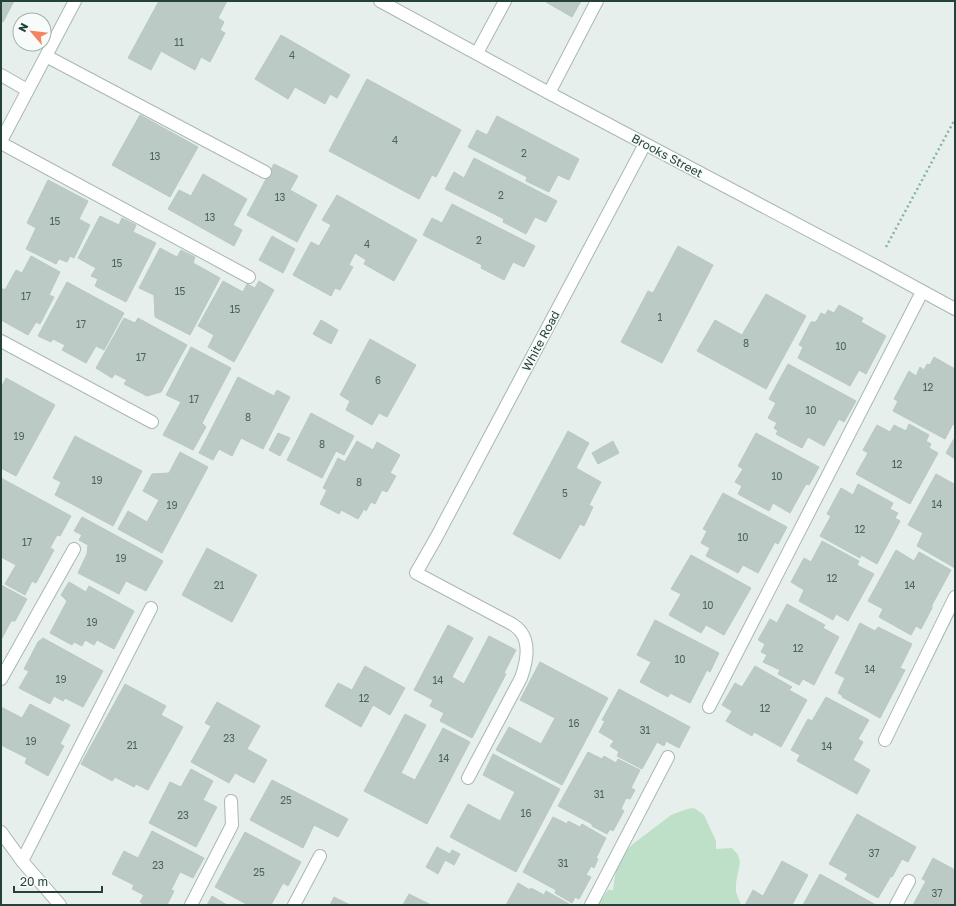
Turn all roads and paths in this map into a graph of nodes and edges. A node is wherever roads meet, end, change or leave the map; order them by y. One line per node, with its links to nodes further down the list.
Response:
1 (76, 1): 6 (street)
2 (505, 1): 5 (street)
3 (597, 1): 9 (street)
4 (384, 2): 5 (street, Brooks Street)
5 (477, 53): 9 (street, Brooks Street)
6 (46, 56): 8 (street); 13 (street)
7 (1, 75): 8 (street)
8 (28, 90): 11 (street)
9 (549, 93): 12 (street, Brooks Street)
10 (955, 119): 14 (path)
11 (1, 142): 15 (street)
12 (646, 144): 14 (street, Brooks Street); 27 (street, White Road)
13 (265, 172)
14 (876, 266): 16 (street, Brooks Street)
15 (250, 277)
16 (922, 292): 17 (street, Brooks Street); 24 (street)
17 (955, 309)
18 (1, 341): 19 (street)
19 (152, 422)
20 (74, 549): 23 (street)
21 (955, 597): 25 (street)
22 (151, 608): 31 (street)
23 (1, 679)
24 (709, 707)
25 (885, 740)
26 (668, 756): 36 (street)
27 (468, 778)
28 (231, 801): 34 (street)
29 (1, 832): 31 (street)
30 (320, 856): 35 (street)
31 (22, 861): 33 (street)
32 (909, 881): 37 (street)
33 (60, 905)
34 (191, 905)
35 (294, 905)
36 (591, 905)
37 (896, 905)

